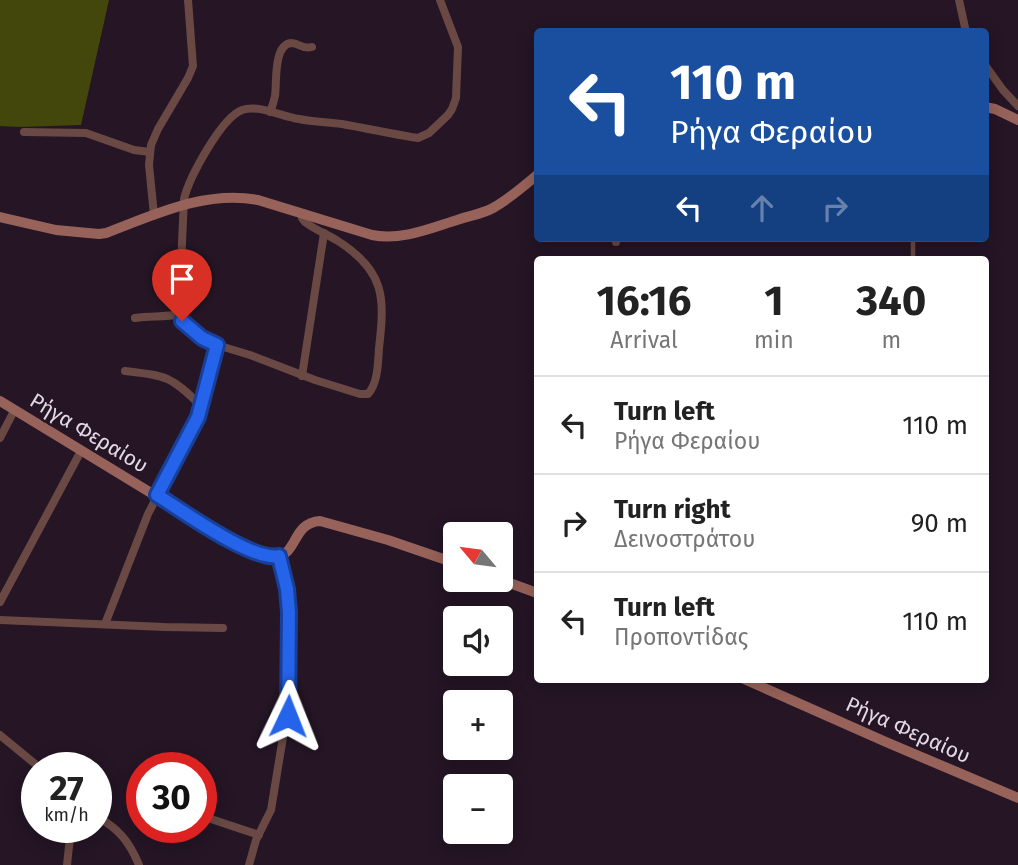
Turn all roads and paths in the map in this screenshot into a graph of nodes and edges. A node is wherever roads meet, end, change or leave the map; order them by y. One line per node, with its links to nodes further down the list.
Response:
1 (188, 0): 12 (street)
2 (440, 0): 9 (street)
3 (959, 0): 4 (street)
4 (965, 28)
5 (312, 47): 9 (street)
6 (989, 71): 7 (street)
7 (1018, 106)
8 (989, 108): 10 (street)
9 (270, 112): 14 (street)
10 (1018, 120)
11 (24, 132): 12 (street)
12 (150, 152): 16 (street)
13 (534, 177): 15 (street)
14 (184, 205): 15 (street); 16 (street); 19 (street)
15 (302, 213): 18 (street)
16 (154, 215): 17 (street)
17 (0, 217)
18 (324, 233): 23 (street); 23 (street)
19 (180, 315): 20 (street); 21 (street)
20 (135, 318)
21 (217, 345): 23 (street); 25 (street)
22 (125, 371): 25 (street)
23 (302, 376)
24 (0, 401): 26 (street, Ρήγα Φεραίου)
25 (201, 406): 29 (street)
26 (14, 411): 27 (street); 28 (street, Ρήγα Φεραίου)
27 (0, 438)
28 (81, 451): 29 (street, Ρήγα Φεραίου); 34 (street)
29 (157, 495): 30 (street, Ρήγα Φεραίου); 36 (street)
30 (279, 556): 31 (street); 44 (street)
31 (443, 559)
32 (513, 584): 33 (street)
33 (534, 592)
34 (0, 602)
35 (0, 620): 36 (street)
36 (105, 624): 37 (street)
37 (223, 628)
38 (753, 683): 41 (street, Ρήγα Φεραίου)
39 (0, 735): 40 (street)
40 (21, 752)
41 (1018, 798)
42 (217, 821): 44 (street)
43 (112, 827): 47 (street)
44 (259, 835): 48 (street)
45 (69, 843): 46 (street)
46 (67, 865)
47 (139, 865)
48 (249, 865)

